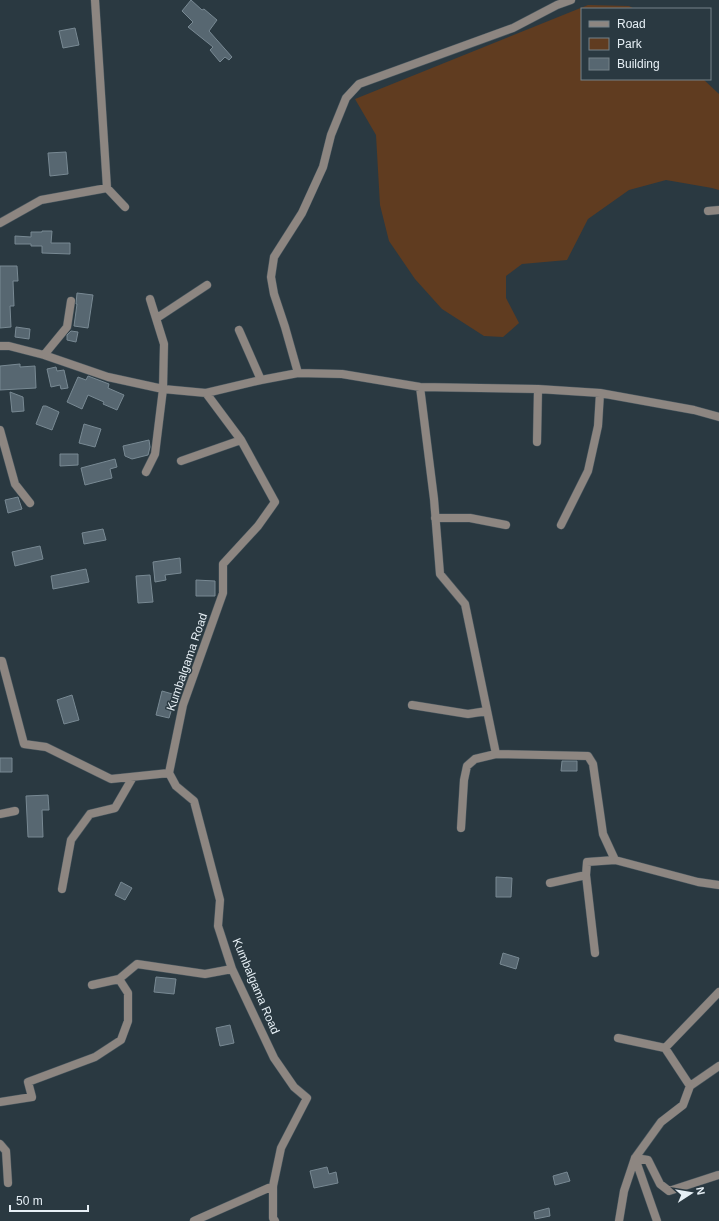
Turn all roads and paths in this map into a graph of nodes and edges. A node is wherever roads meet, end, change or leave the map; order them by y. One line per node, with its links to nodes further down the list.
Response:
1 (95, 0): 3 (street)
2 (571, 0): 15 (street)
3 (107, 188): 4 (street); 7 (street)
4 (125, 207)
5 (719, 210): 6 (street)
6 (708, 211)
7 (0, 223)
8 (207, 285): 11 (street)
9 (150, 299): 11 (street)
10 (71, 301): 14 (street)
11 (157, 318): 18 (street)
12 (240, 330): 16 (street)
13 (0, 346): 14 (street)
14 (44, 355): 18 (street)
15 (298, 373): 16 (street); 17 (street)
16 (261, 380): 20 (street)
17 (420, 387): 19 (street); 29 (street)
18 (163, 389): 20 (street); 27 (street)
19 (538, 389): 21 (street); 25 (street)
20 (206, 393): 24 (street, Kumbalgama Road)
21 (600, 393): 22 (street); 31 (street)
22 (719, 417)
23 (0, 430): 28 (street)
24 (241, 440): 26 (street); 36 (street, Kumbalgama Road)
25 (537, 442)
26 (181, 460)
27 (146, 472)
28 (30, 503)
29 (435, 518): 30 (street); 34 (street)
30 (506, 525)
31 (561, 525)
32 (0, 661): 37 (street)
33 (412, 704): 34 (street)
34 (487, 711): 35 (street)
35 (496, 754): 40 (street); 41 (street)
36 (170, 773): 37 (street); 47 (street, Kumbalgama Road)
37 (133, 777): 45 (street)
38 (15, 812): 39 (street)
39 (0, 814)
40 (461, 828)
41 (615, 860): 42 (street); 44 (street)
42 (586, 875): 43 (street); 46 (street)
43 (550, 883)
44 (719, 885)
45 (62, 889)
46 (595, 953)
47 (232, 969): 48 (street); 60 (street, Kumbalgama Road)
48 (120, 979): 49 (street); 55 (street)
49 (92, 985)
50 (719, 992): 52 (street)
51 (618, 1038): 52 (street)
52 (665, 1048): 54 (street)
53 (719, 1066): 54 (street)
54 (690, 1086): 57 (street)
55 (0, 1102)
56 (0, 1144): 59 (street)
57 (635, 1158): 58 (street); 63 (street); 64 (street)
58 (718, 1176)
59 (8, 1183)
60 (273, 1186): 61 (street); 62 (street, Kumbalgama Road)
61 (194, 1221)
62 (274, 1221)
63 (619, 1221)
64 (657, 1221)

